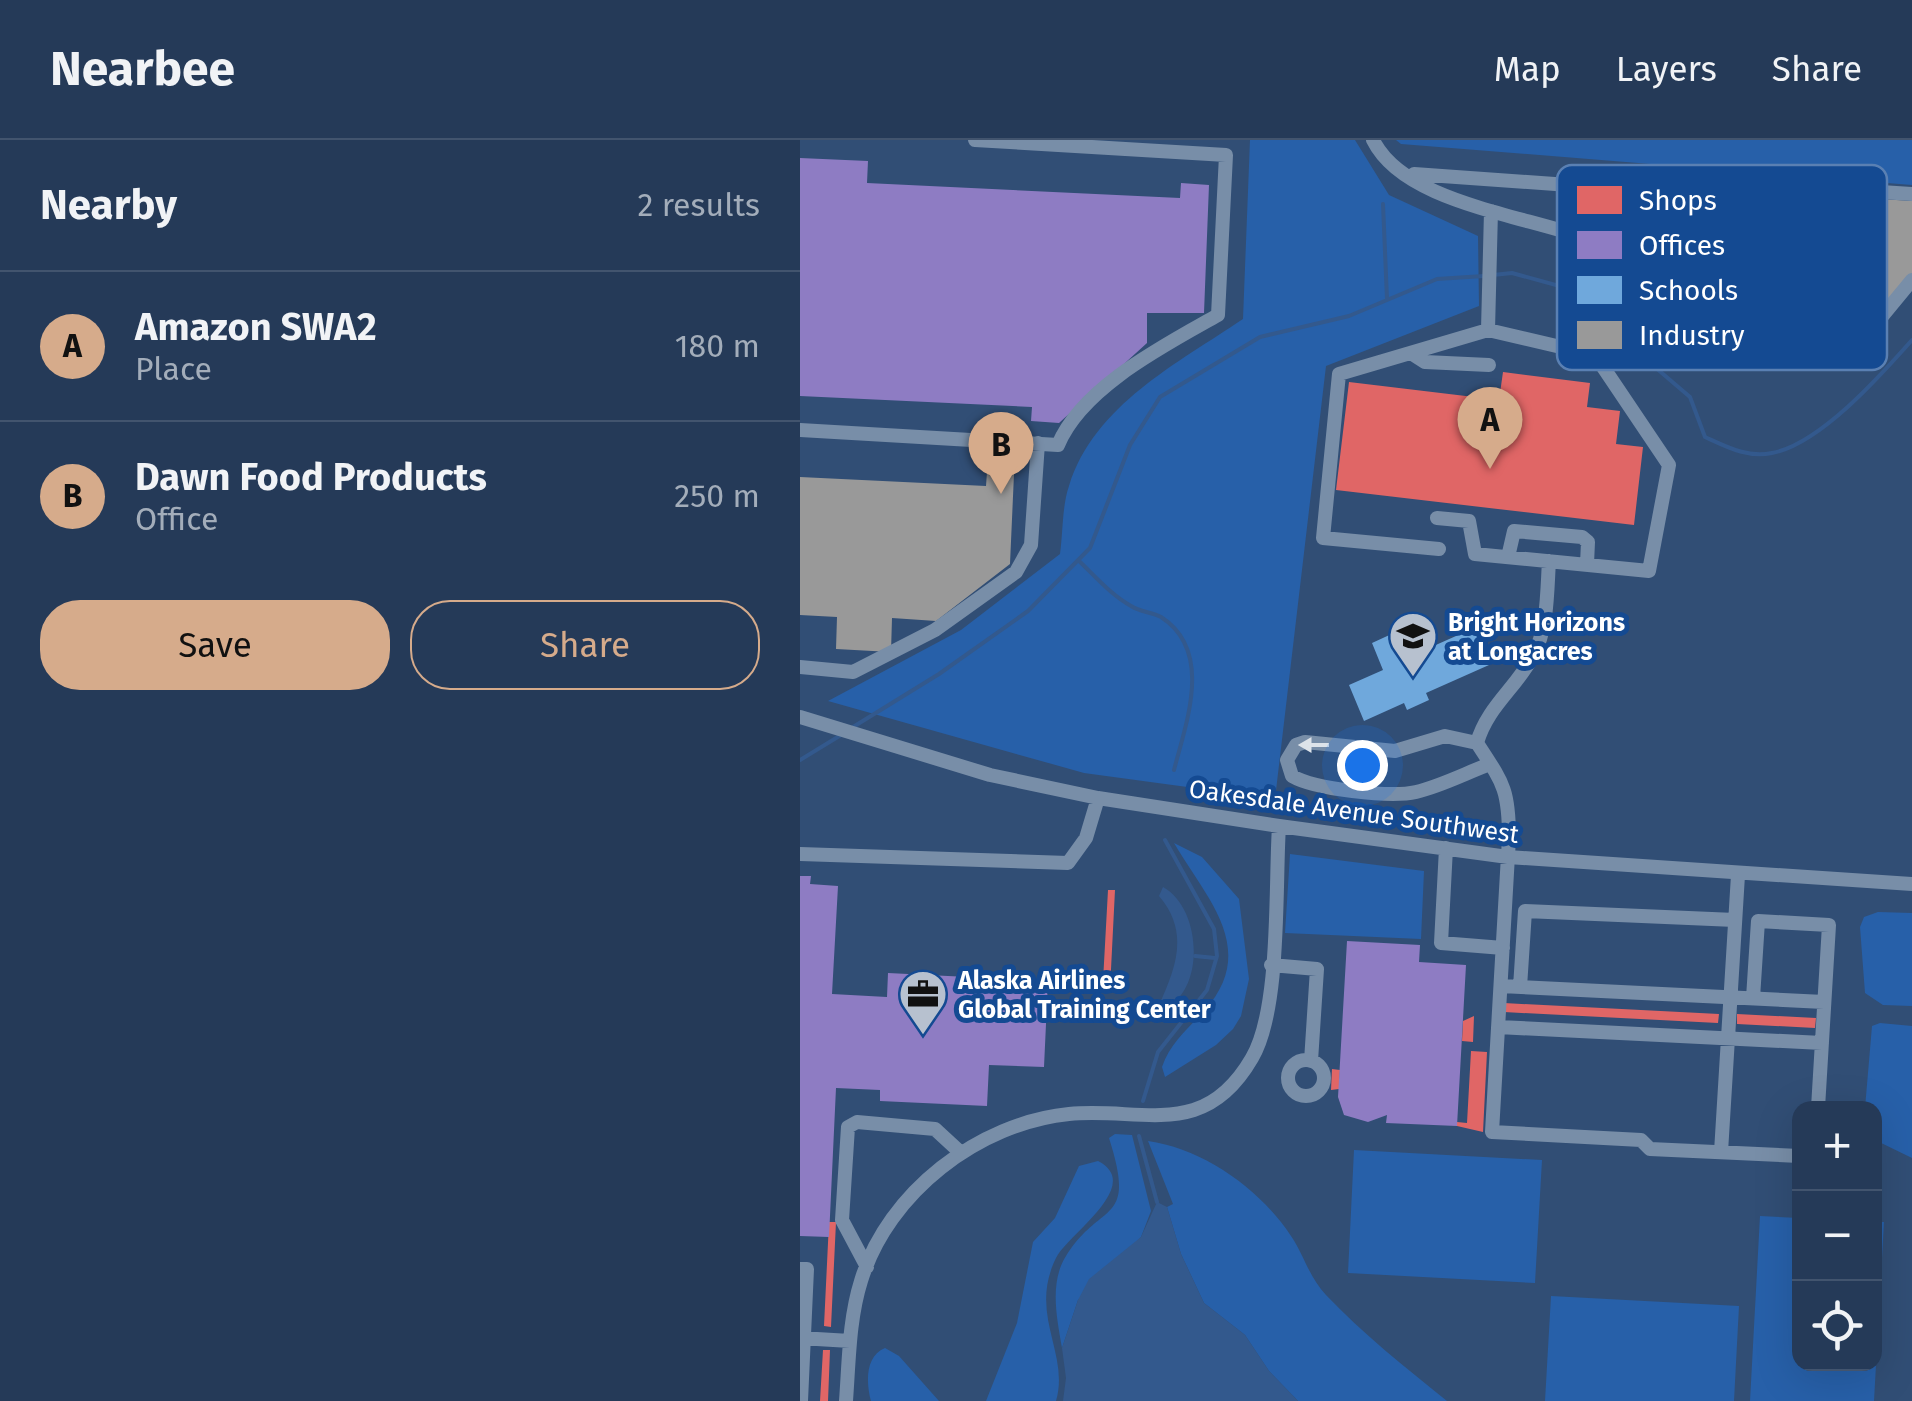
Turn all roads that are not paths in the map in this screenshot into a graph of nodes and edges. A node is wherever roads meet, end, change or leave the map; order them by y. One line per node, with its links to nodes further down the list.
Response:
1 (976, 140): 3 (street)
2 (1373, 140): 5 (street)
3 (1040, 142): 4 (street)
4 (1218, 147): 19 (street)
5 (1398, 173): 6 (street); 9 (street)
6 (1557, 184)
7 (1887, 192): 8 (street)
8 (1912, 194)
9 (1491, 211): 10 (street); 13 (street)
10 (1557, 231)
11 (1912, 280): 12 (street)
12 (1887, 310)
13 (1488, 330): 14 (street); 15 (street)
14 (1557, 346)
15 (1411, 352): 16 (street); 21 (street)
16 (1489, 365)
17 (1606, 370): 24 (street)
18 (800, 430): 19 (street)
19 (1038, 443): 25 (street)
20 (1436, 518): 22 (street)
21 (1439, 549)
22 (1508, 557): 23 (street); 24 (street)
23 (1550, 561): 24 (street); 27 (street)
24 (1587, 564)
25 (800, 667)
26 (800, 717): 29 (street, Oakesdale Avenue Southwest)
27 (1477, 743): 28 (street); 28 (street, one-way to 28)
28 (1490, 764): 33 (street)
29 (1098, 798): 30 (street, Oakesdale Avenue Southwest); 32 (street)
30 (1280, 826): 31 (street, Oakesdale Avenue Southwest); 38 (street)
31 (1446, 848): 33 (street, Oakesdale Avenue Southwest); 37 (street)
32 (800, 854)
33 (1508, 856): 34 (street, Oakesdale Avenue Southwest); 37 (street)
34 (1738, 875): 35 (street, Oakesdale Avenue Southwest); 36 (street)
35 (1912, 884)
36 (1736, 920): 40 (street); 41 (street)
37 (1503, 948): 39 (street)
38 (1270, 965): 47 (street); 50 (street)
39 (1500, 986): 40 (street); 44 (street)
40 (1520, 987): 41 (street)
41 (1731, 998): 42 (street); 45 (street)
42 (1753, 998): 43 (street); 43 (street)
43 (1824, 1002): 46 (street)
44 (1498, 1027): 45 (street); 49 (street)
45 (1728, 1038): 46 (street); 49 (street)
46 (1822, 1043): 48 (street)
47 (1311, 1061)
48 (1818, 1101)
49 (1722, 1152): 51 (street)
50 (961, 1154): 52 (street); 52 (street)
51 (1792, 1156)
52 (867, 1267): 55 (street)
53 (800, 1269): 54 (street)
54 (802, 1338): 55 (street); 56 (street)
55 (850, 1341): 57 (street)
56 (800, 1401)
57 (846, 1401)

